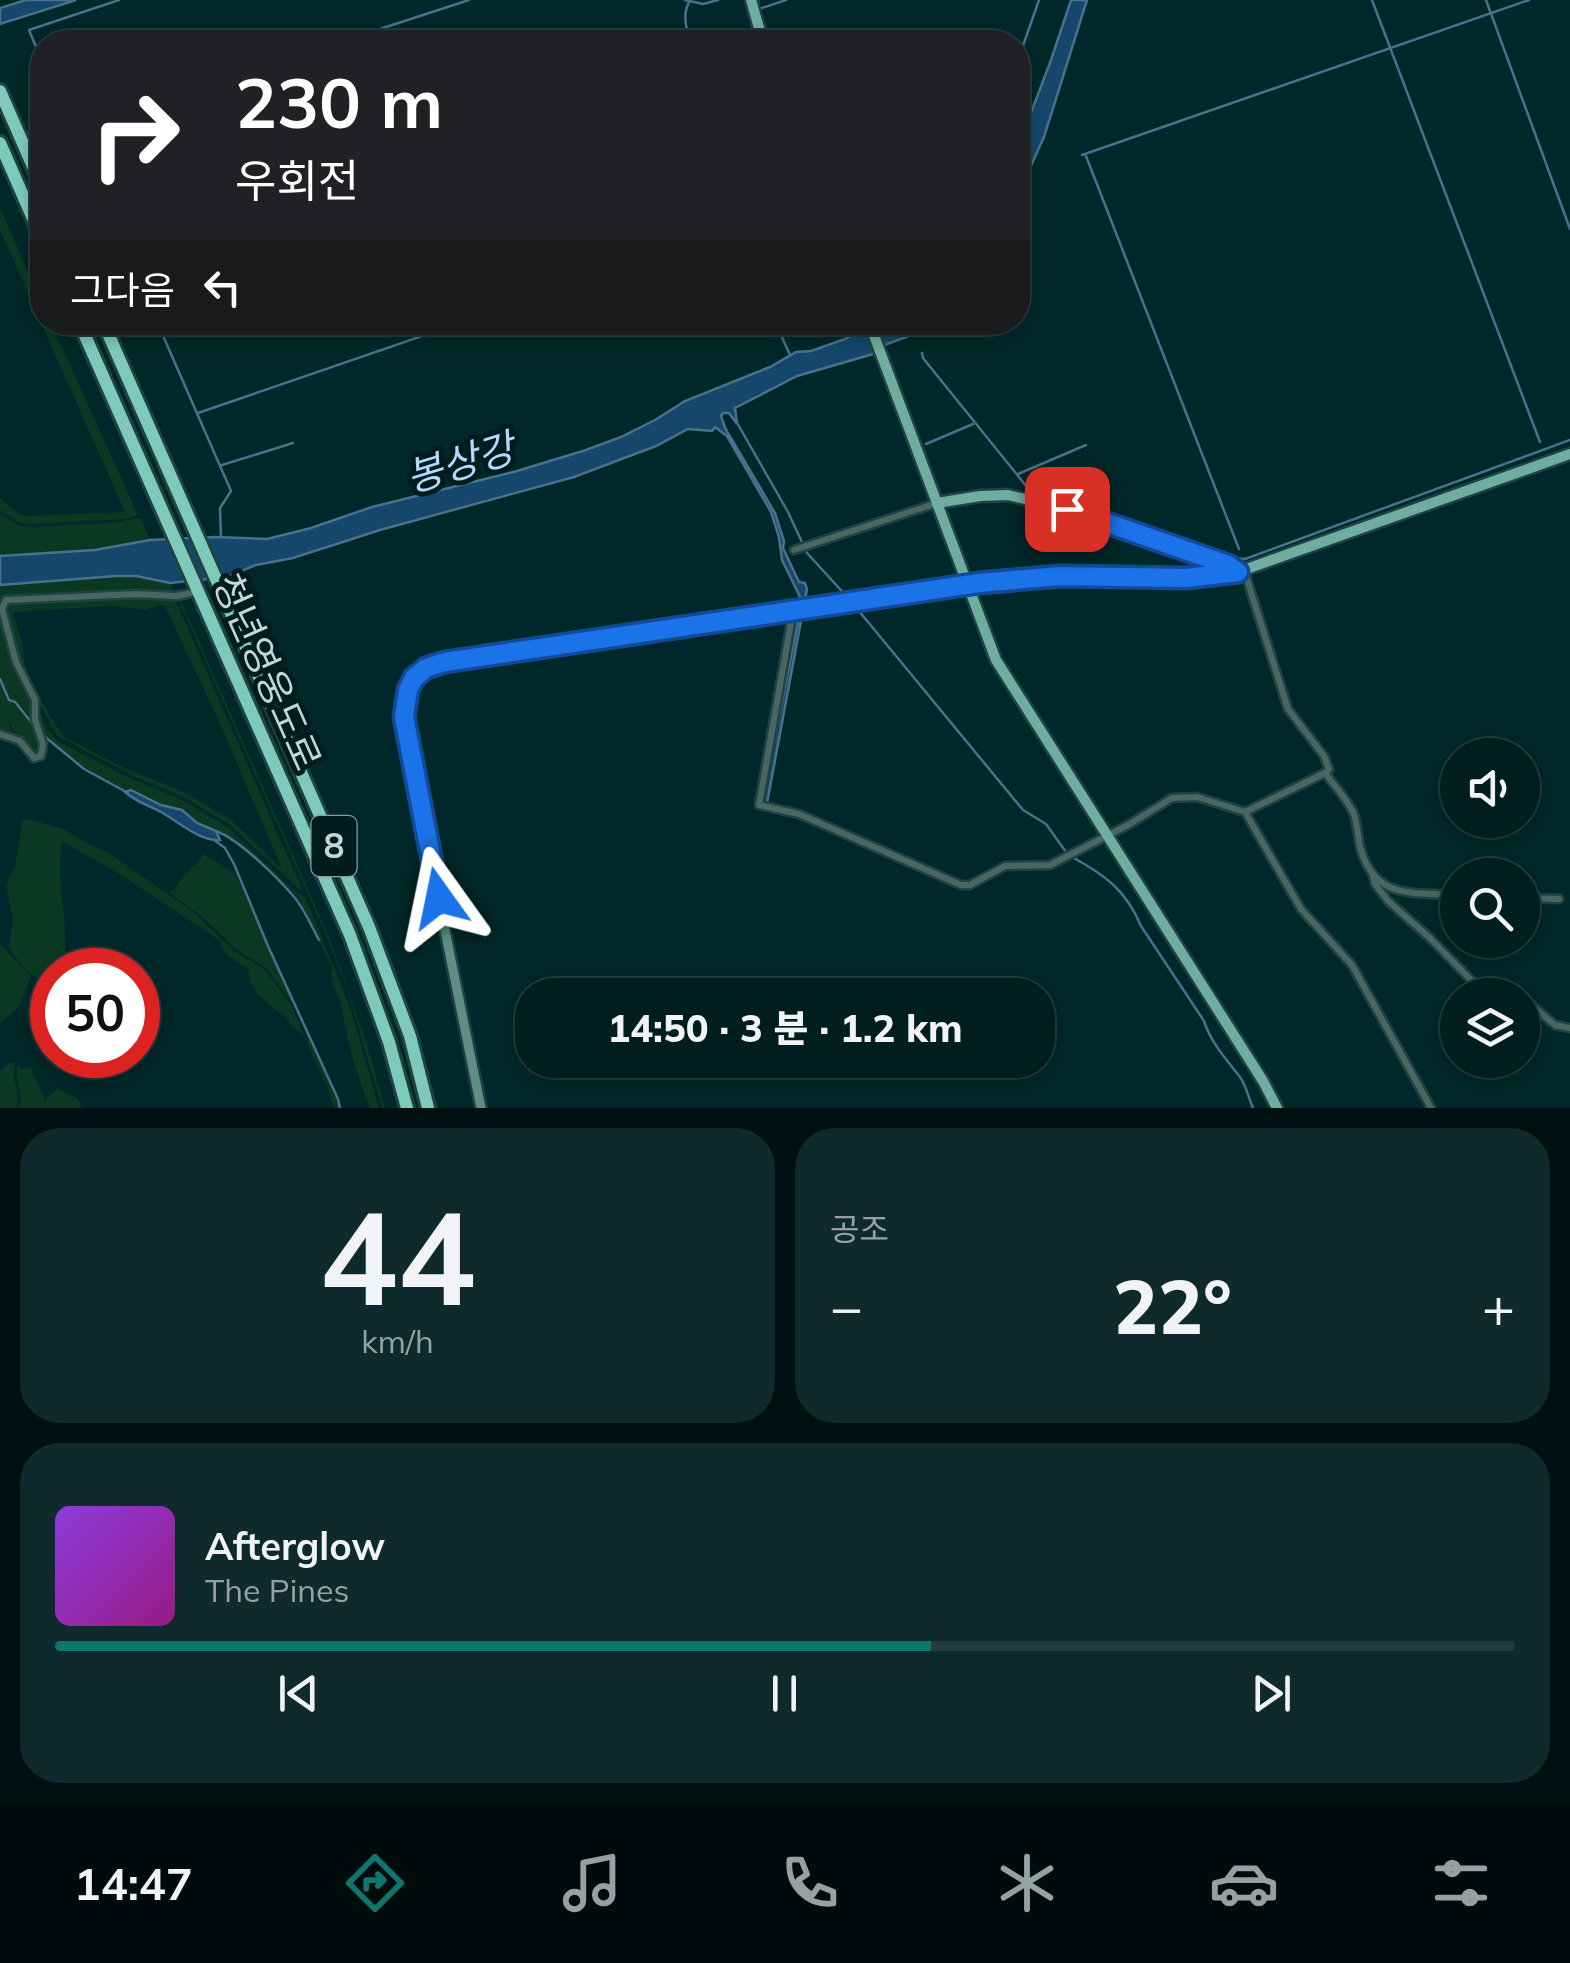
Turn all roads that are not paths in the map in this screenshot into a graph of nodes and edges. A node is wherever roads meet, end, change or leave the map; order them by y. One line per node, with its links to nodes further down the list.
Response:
1 (751, 0): 2 (main road)
2 (760, 30)
3 (0, 91): 5 (highway)
4 (0, 143): 6 (highway)
5 (30, 160)
6 (30, 212)
7 (86, 335): 14 (highway, 청년영웅도로 / 8)
8 (109, 335): 28 (highway, 청년영웅도로 / 8)
9 (874, 335): 11 (main road)
10 (1570, 454): 13 (main road)
11 (940, 510): 12 (street); 13 (main road); 19 (main road)
12 (794, 550)
13 (1241, 571): 15 (main road, bridge); 17 (street)
14 (199, 592): 16 (street); 27 (highway, 청년영웅도로 / 8)
15 (795, 610): 19 (street); 29 (main road)
16 (0, 734)
17 (1326, 773): 18 (street); 20 (street)
18 (1245, 812): 19 (street); 31 (street)
19 (1108, 835): 30 (main road)
20 (1373, 876): 21 (street); 24 (street)
21 (1440, 893)
22 (1540, 899): 23 (street)
23 (1560, 900)
24 (1469, 978)
25 (1540, 1013): 26 (street)
26 (1570, 1028)
27 (407, 1108)
28 (428, 1108)
29 (481, 1108)
30 (1276, 1108)
31 (1431, 1108)

